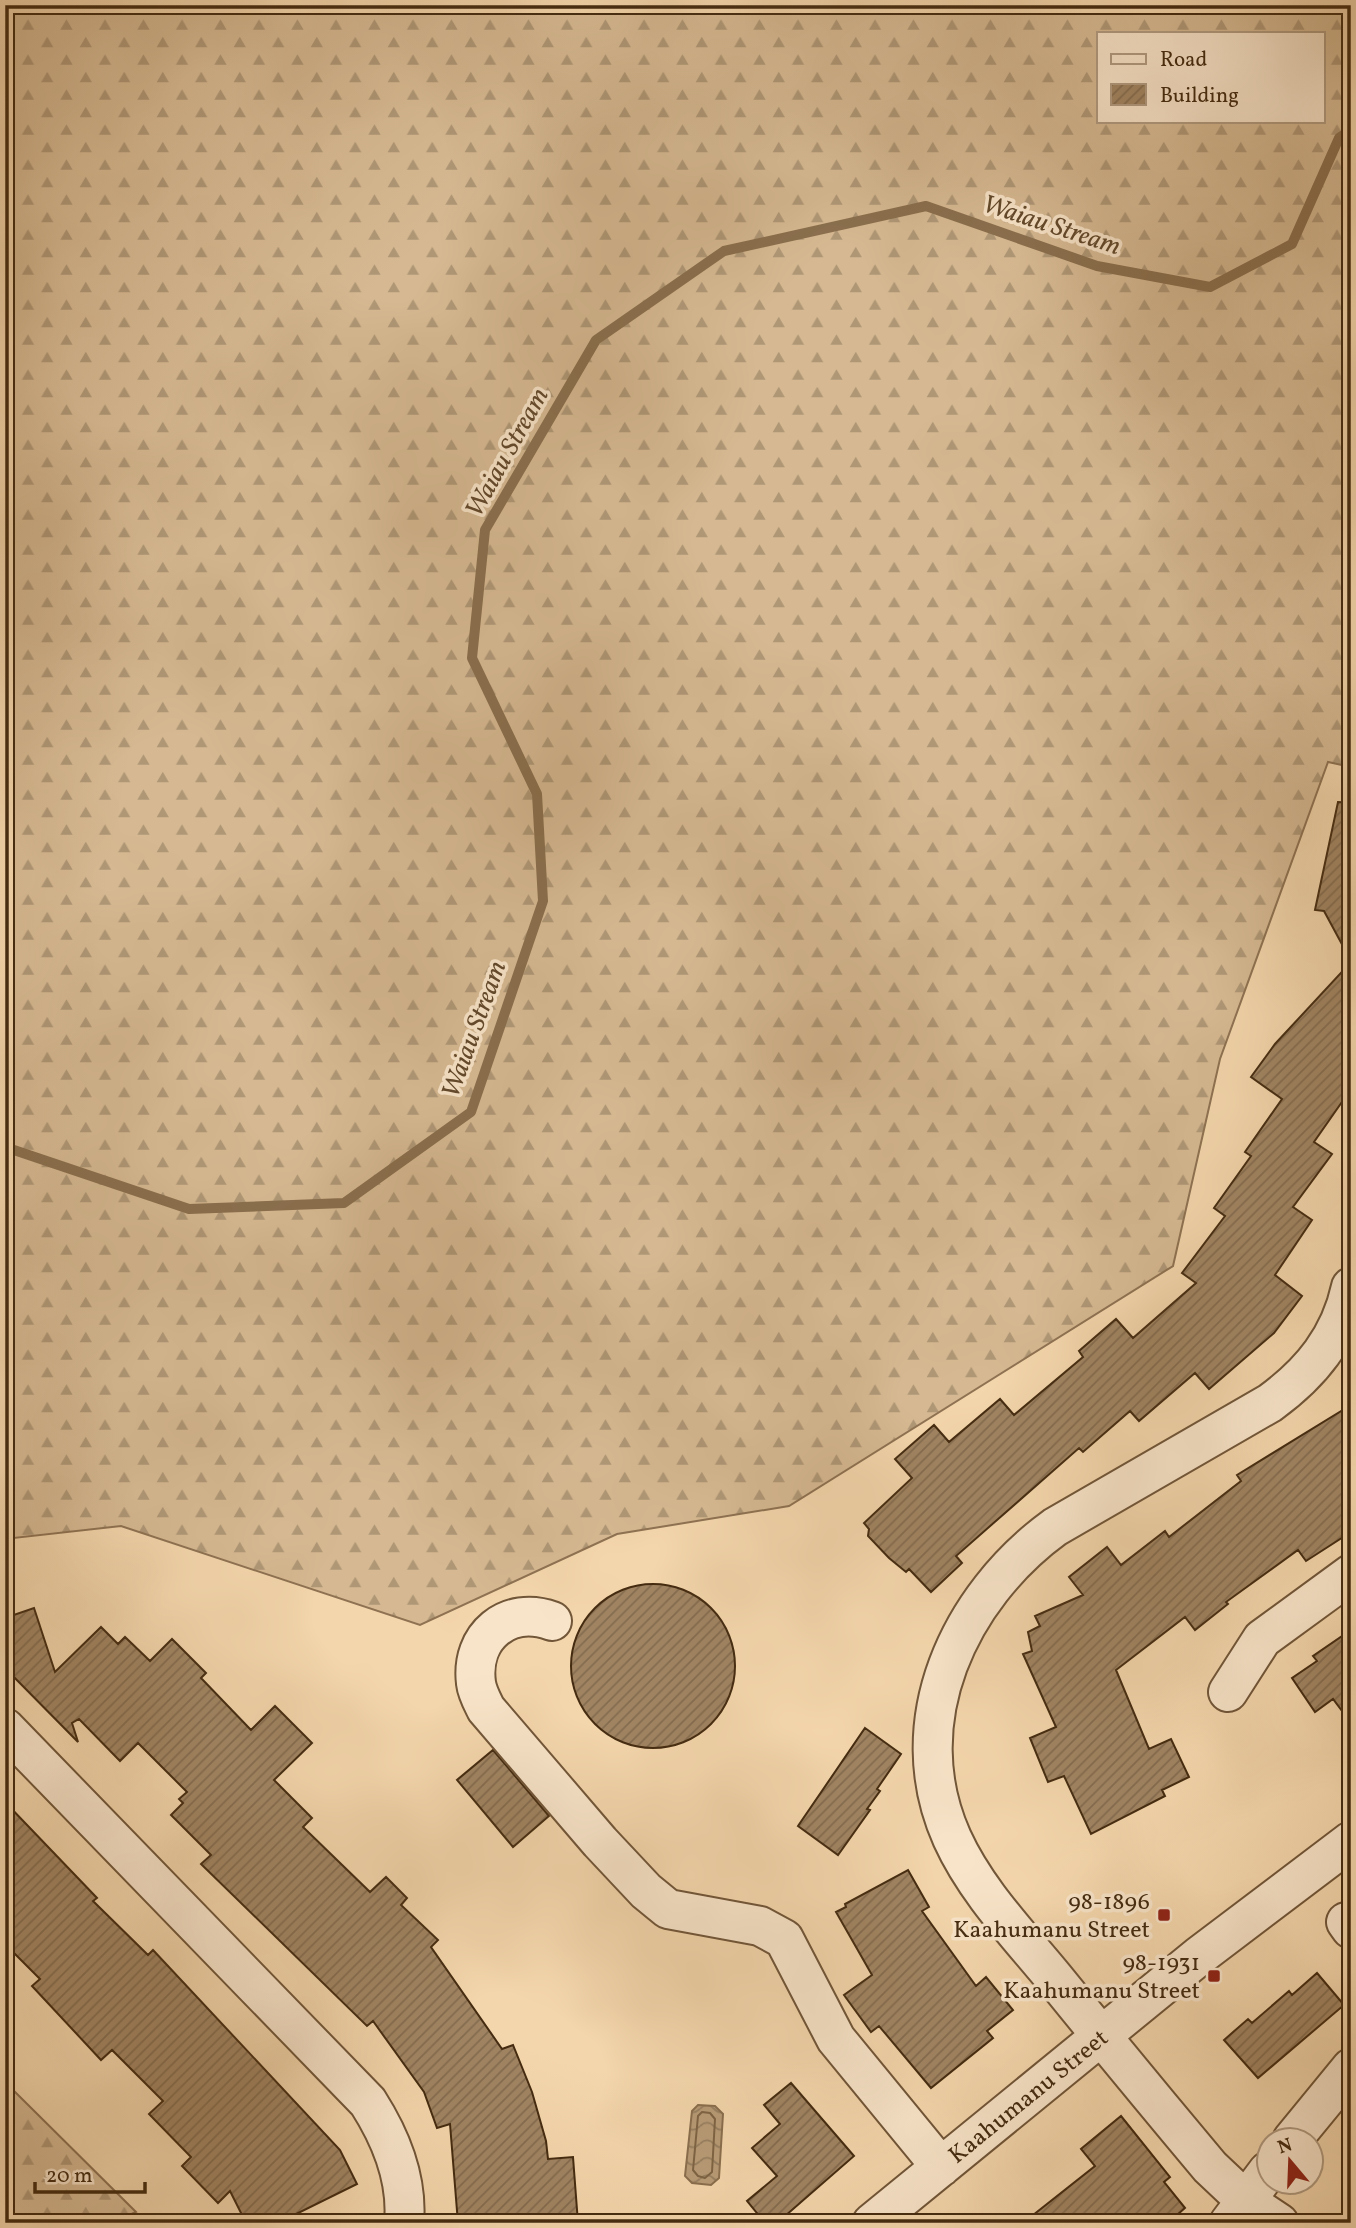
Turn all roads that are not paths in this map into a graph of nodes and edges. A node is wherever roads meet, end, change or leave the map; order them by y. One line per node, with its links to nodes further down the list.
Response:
1 (1351, 1287): 7 (street)
2 (1351, 1574): 4 (street)
3 (552, 1620): 10 (street)
4 (1228, 1692)
5 (5, 1728): 13 (street)
6 (1351, 1841): 7 (street, Kaahumanu Street)
7 (1101, 2036): 10 (street, Kaahumanu Street); 12 (street)
8 (1351, 2068): 9 (street)
9 (1303, 2126)
10 (941, 2167): 14 (street, Kaahumanu Street)
11 (1254, 2191): 12 (street)
12 (1238, 2212): 15 (street)
13 (404, 2223)
14 (872, 2223)
15 (1279, 2223)

